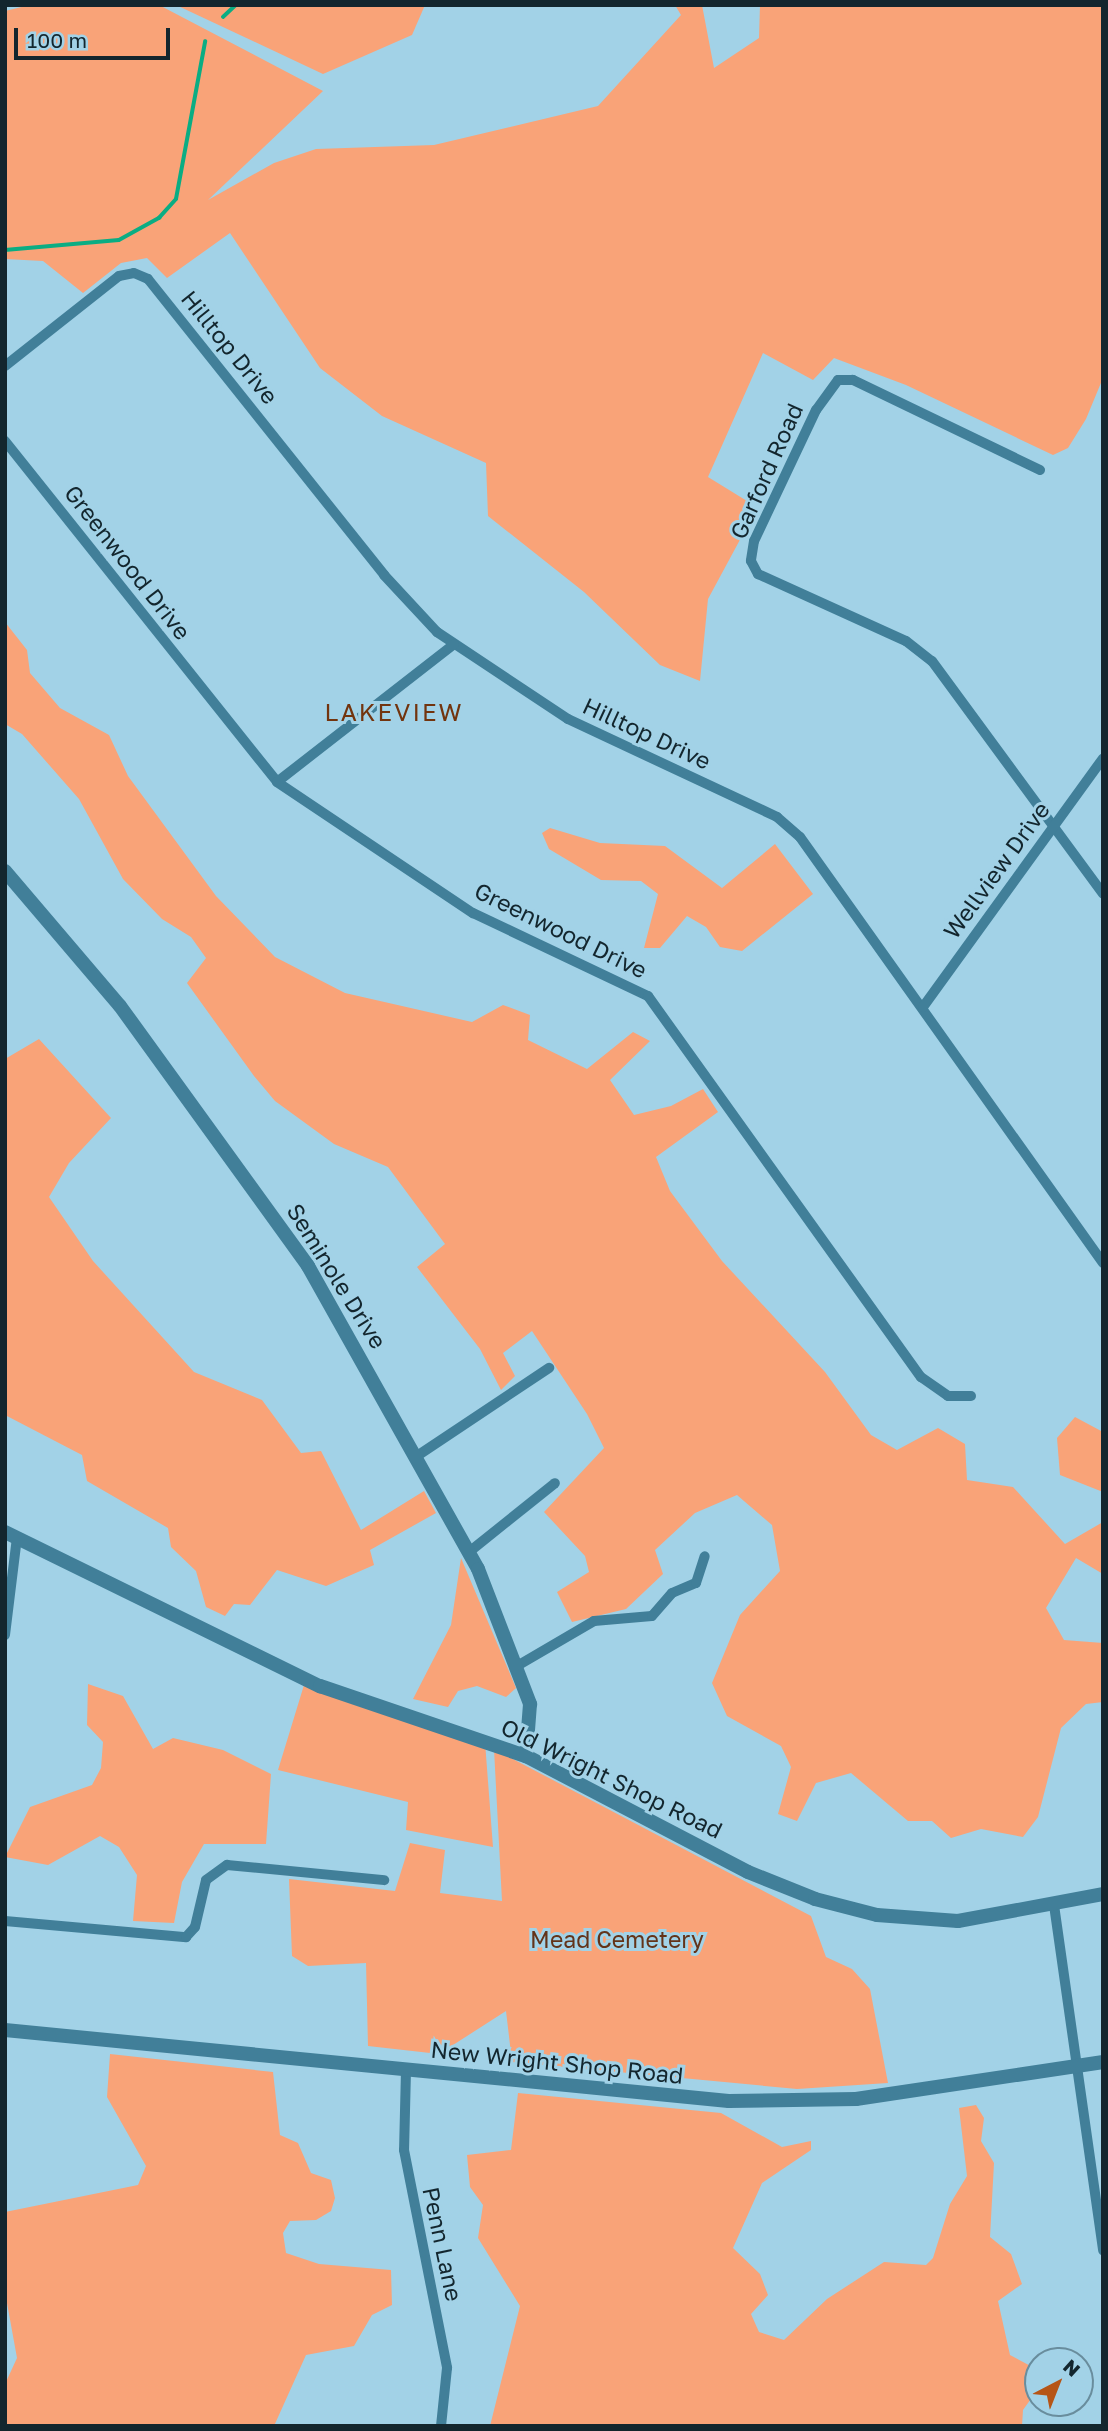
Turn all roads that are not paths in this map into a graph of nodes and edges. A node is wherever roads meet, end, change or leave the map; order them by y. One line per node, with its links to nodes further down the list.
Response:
1 (5, 366): 4 (street, Hilltop Drive)
2 (5, 441): 6 (street, Greenwood Drive)
3 (1040, 470): 7 (street, Garford Road)
4 (454, 644): 6 (street); 10 (street, Hilltop Drive)
5 (1103, 758): 7 (street, Wellview Drive)
6 (277, 782): 13 (street, Greenwood Drive)
7 (1054, 826): 9 (street); 10 (street, Wellview Drive)
8 (5, 871): 14 (street, Seminole Drive)
9 (1103, 894)
10 (923, 1007): 11 (street, Hilltop Drive)
11 (1103, 1263)
12 (550, 1368): 14 (street)
13 (971, 1396)
14 (417, 1456): 17 (street, Seminole Drive)
15 (555, 1483): 17 (street)
16 (11, 1534): 19 (street); 21 (street, Old Wright Shop Road)
17 (469, 1552): 20 (street, Seminole Drive)
18 (705, 1556): 20 (street)
19 (5, 1635)
20 (517, 1666): 21 (street, Seminole Drive)
21 (526, 1756): 24 (street, Old Wright Shop Road)
22 (384, 1880): 25 (street)
23 (1103, 1894): 24 (street, Old Wright Shop Road)
24 (1054, 1905): 28 (street)
25 (5, 1921)
26 (5, 2030): 29 (street, New Wright Shop Road)
27 (1103, 2063): 28 (street, New Wright Shop Road)
28 (1079, 2066): 29 (street, New Wright Shop Road); 30 (street)
29 (407, 2070): 31 (street, Penn Lane)
30 (1103, 2251)
31 (441, 2426)

